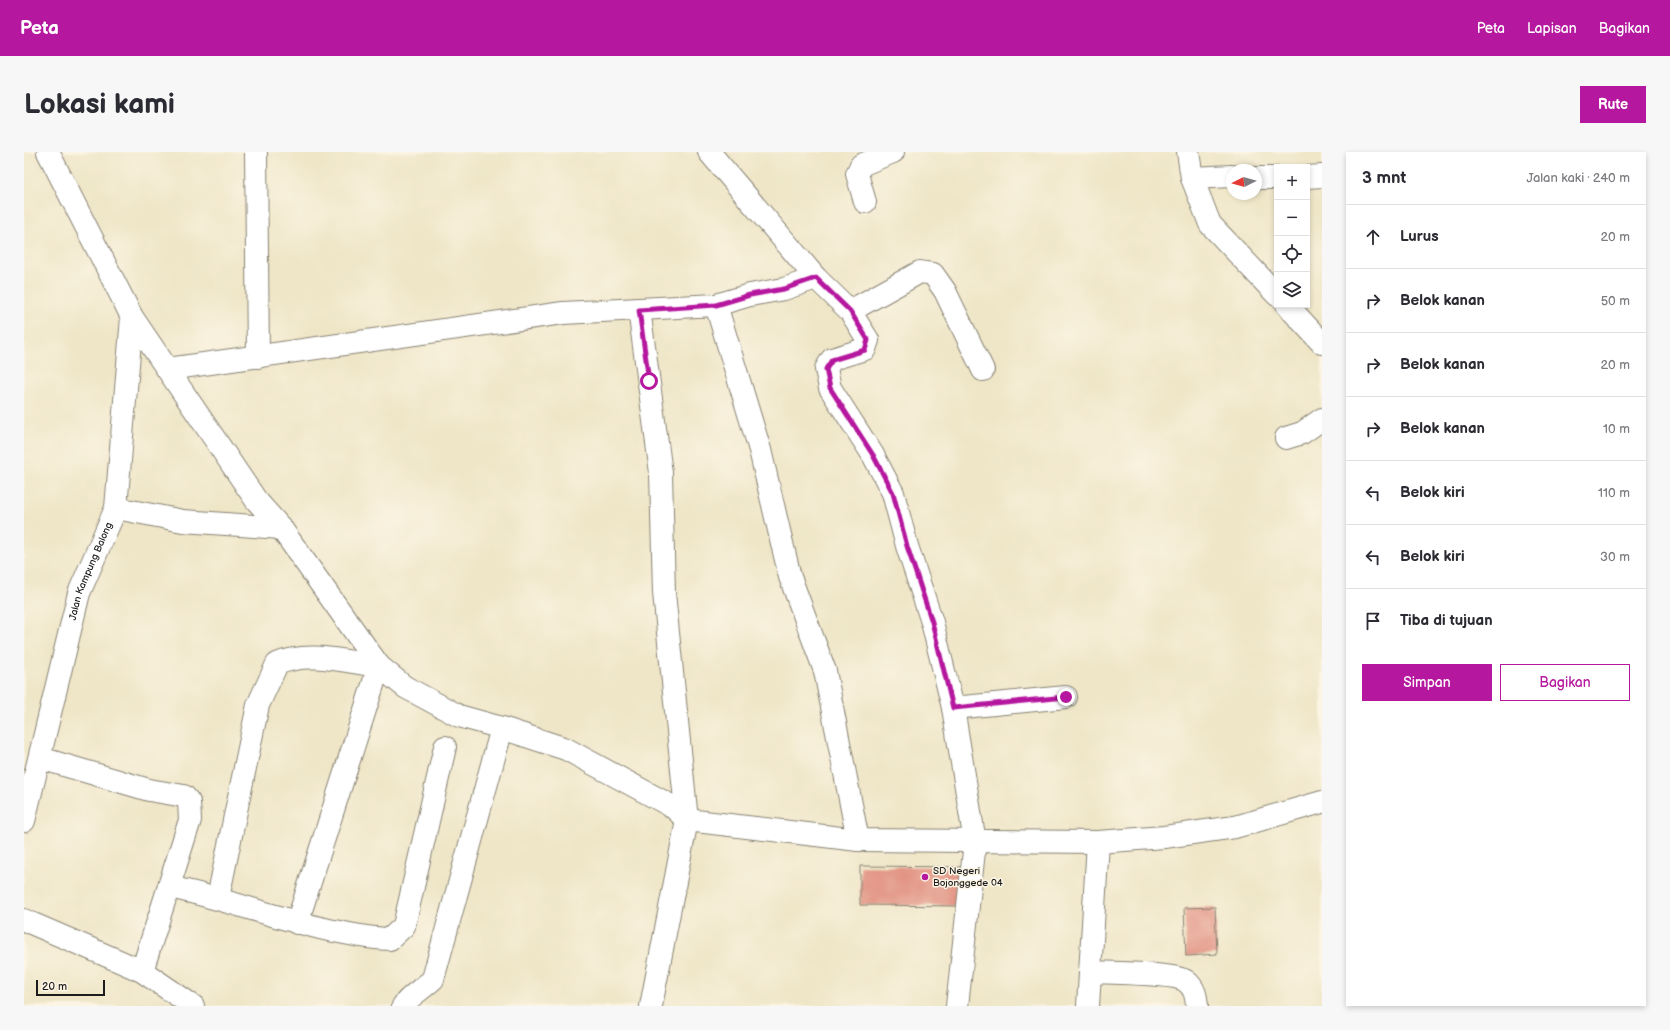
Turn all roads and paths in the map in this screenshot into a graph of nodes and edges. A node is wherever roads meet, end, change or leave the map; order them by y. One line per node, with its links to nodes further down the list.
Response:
1 (48, 152): 19 (street)
2 (256, 152): 21 (street)
3 (709, 152): 13 (street)
4 (893, 152): 12 (street)
5 (1188, 152): 9 (street)
6 (1226, 176): 9 (street)
7 (1322, 176): 8 (street)
8 (1310, 177)
9 (1192, 178): 14 (street)
10 (1262, 178): 11 (street)
11 (1274, 178)
12 (865, 202)
13 (816, 278): 15 (street); 18 (street)
14 (1274, 292)
15 (716, 305): 17 (street); 38 (street)
16 (1289, 308): 20 (street)
17 (639, 310): 21 (street); 36 (street)
18 (850, 311): 23 (street); 30 (street)
19 (132, 317): 22 (street); 26 (street, Jalan Kampung Balong)
20 (1322, 343)
21 (258, 357): 22 (street)
22 (168, 369): 27 (street)
23 (983, 370)
24 (1322, 419): 25 (street)
25 (1286, 438)
26 (116, 508): 27 (street); 33 (street, Jalan Kampung Balong)
27 (281, 528): 28 (street)
28 (379, 666): 31 (street); 42 (street); 44 (street)
29 (1066, 697): 30 (street)
30 (953, 708): 39 (street)
31 (502, 728): 36 (street); 48 (street)
32 (445, 747): 44 (street)
33 (40, 758): 34 (street, Jalan Kampung Balong); 41 (street)
34 (28, 781): 37 (street, Jalan Kampung Balong)
35 (1322, 802): 40 (street)
36 (687, 820): 38 (street); 49 (street)
37 (24, 821)
38 (858, 840): 39 (street)
39 (976, 842): 40 (street); 50 (street)
40 (1098, 842): 46 (street)
41 (170, 887): 42 (street); 45 (street)
42 (218, 898): 44 (street)
43 (24, 920): 45 (street)
44 (296, 923)
45 (142, 971): 47 (street)
46 (1090, 972): 51 (street); 52 (street)
47 (194, 1006)
48 (403, 1006)
49 (651, 1006)
50 (957, 1006)
51 (1088, 1006)
52 (1197, 1006)

